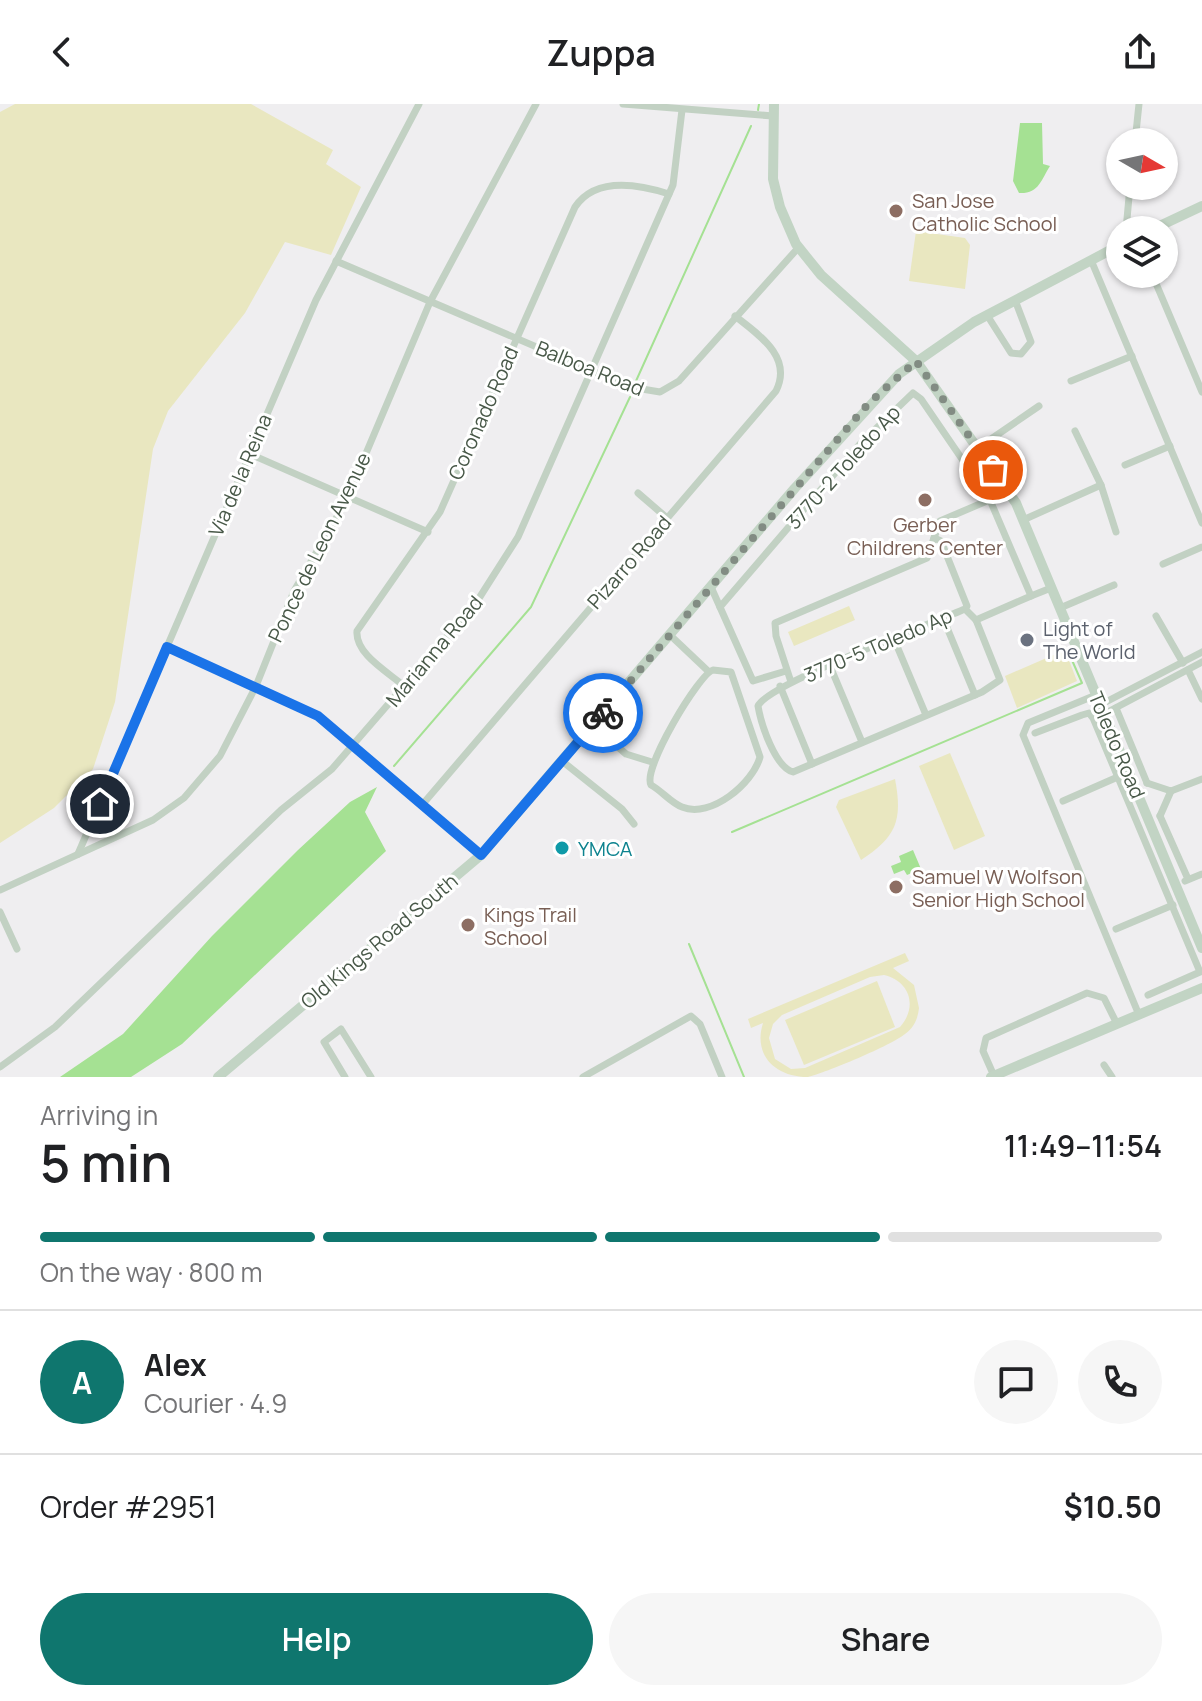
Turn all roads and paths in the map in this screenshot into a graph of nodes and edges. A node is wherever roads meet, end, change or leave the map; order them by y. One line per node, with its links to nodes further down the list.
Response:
1 (419, 104): 17 (street, Via de la Reina)
2 (536, 104): 20 (street, Ponce de Leon Avenue)
3 (623, 104): 7 (street)
4 (748, 104): 8 (street)
5 (774, 104): 9 (street, Toledo Road)
6 (1139, 104): 10 (street)
7 (682, 110): 8 (street); 11 (street, Marianna Road)
8 (745, 116): 9 (street)
9 (773, 116): 14 (street, Toledo Road)
10 (1136, 128)
11 (669, 194): 23 (street, Coronado Road); 26 (street, Marianna Road)
12 (1202, 206): 13 (street)
13 (1178, 217)
14 (798, 248): 22 (street, Balboa Road); 25 (street, Toledo Road)
15 (1106, 252): 16 (street, Old Kings Road South)
16 (1091, 260): 19 (street, Old Kings Road South); 24 (street)
17 (336, 261): 20 (street, Balboa Road); 33 (street, Via de la Reina)
18 (1158, 288): 28 (street)
19 (1015, 300): 21 (street, Old Kings Road South); 21 (street)
20 (430, 302): 23 (street, Balboa Road); 38 (street, Ponce de Leon Avenue)
21 (987, 315): 25 (street, Old Kings Road South)
22 (735, 316): 26 (street, Balboa Road); 40 (street, Pizarro Road)
23 (516, 338): 26 (street, Balboa Road); 43 (street, Coronado Road)
24 (1132, 356): 27 (street); 31 (street)
25 (916, 361): 32 (street, Toledo Road); 49 (street, Old Kings Road South)
26 (591, 370): 69 (street, Marianna Road)
27 (1071, 381)
28 (1202, 392)
29 (1039, 406): 32 (street)
30 (1075, 431): 35 (street)
31 (1170, 446): 34 (street); 42 (street)
32 (978, 448): 36 (street, Toledo Road)
33 (250, 454): 38 (street); 60 (street, Via de la Reina)
34 (1125, 465)
35 (1101, 485): 41 (street); 44 (street)
36 (1008, 492): 39 (street); 41 (street, Toledo Road)
37 (638, 493): 40 (street)
38 (348, 496): 43 (street); 68 (street, Ponce de Leon Avenue)
39 (990, 500): 45 (street); 51 (street, 3770-2 Toledo Ap); 52 (street, 3770-2 Toledo Ap)
40 (667, 518): 90 (street, Pizarro Road)
41 (1023, 520): 50 (street, Toledo Road)
42 (1202, 523)
43 (428, 532): 69 (street, Coronado Road)
44 (1116, 532)
45 (934, 538): 54 (street); 66 (street)
46 (1202, 547): 47 (street)
47 (1163, 564)
48 (1114, 585): 53 (street)
49 (711, 587): 52 (street); 58 (street, Old Kings Road South)
50 (1051, 588): 51 (street); 53 (street, Toledo Road)
51 (1031, 596): 57 (street)
52 (720, 607): 66 (street)
53 (1060, 608): 73 (street, Toledo Road)
54 (965, 609): 56 (street, 3770-5 Toledo Ap); 57 (street)
55 (1156, 616): 64 (street)
56 (943, 618): 59 (street, 3770-5 Toledo Ap); 71 (street)
57 (976, 620): 71 (street)
58 (670, 635): 65 (street); 76 (street, Old Kings Road South)
59 (894, 639): 63 (street, 3770-5 Toledo Ap); 75 (street)
60 (167, 647): 68 (street); 93 (street, Via de la Reina)
61 (1202, 652): 64 (street)
62 (1202, 662): 64 (street)
63 (830, 666): 67 (street, 3770-5 Toledo Ap); 78 (street)
64 (1186, 666): 72 (street); 73 (street); 74 (street)
65 (708, 671): 81 (street); 81 (street)
66 (786, 671): 67 (street)
67 (791, 682): 70 (street, 3770-5 Toledo Ap)
68 (256, 686): 79 (street); 93 (street, Ponce de Leon Avenue)
69 (404, 686): 79 (street, Marianna Road)
70 (780, 686): 82 (street); 82 (street, 3770-5 Toledo Ap)
71 (975, 695): 75 (street)
72 (1202, 699)
73 (1100, 705): 74 (street); 83 (street, Toledo Road); 106 (street)
74 (1116, 708): 86 (street)
75 (926, 715): 78 (street)
76 (593, 725): 80 (street, Old Kings Road South); 81 (street)
77 (1035, 733): 84 (street)
78 (862, 742): 82 (street)
79 (353, 746): 90 (street); 109 (street, Marianna Road)
80 (562, 761): 92 (street); 94 (street, Old Kings Road South)
81 (652, 762)
82 (812, 764)
83 (1129, 773): 84 (street); 87 (street, Toledo Road)
84 (1118, 777): 89 (street); 99 (street)
85 (1202, 779): 88 (street)
86 (1147, 783): 87 (street); 88 (street)
87 (1135, 789): 91 (street, Toledo Road)
88 (1171, 791): 91 (street)
89 (1063, 801)
90 (422, 805): 94 (street)
91 (1154, 818): 96 (street); 97 (street, Toledo Road)
92 (634, 824)
93 (78, 854): 98 (street, Ponce de Leon Avenue)
94 (481, 855): 111 (street, Old Kings Road South)
95 (1202, 874): 96 (street)
96 (1188, 879): 97 (street)
97 (1176, 885): 99 (street, Toledo Road)
98 (0, 890)
99 (1177, 903): 101 (street); 102 (street, Toledo Road); 105 (street)
100 (0, 912): 103 (street)
101 (1116, 929)
102 (1202, 948)
103 (17, 949)
104 (1202, 988): 106 (street)
105 (1148, 995)
106 (1139, 1015): 107 (street)
107 (1117, 1024): 110 (street); 110 (street)
108 (1104, 1065): 116 (street)
109 (0, 1066)
110 (993, 1076)
111 (218, 1077)
112 (345, 1077): 113 (street)
113 (371, 1077)
114 (583, 1077): 115 (street)
115 (722, 1077)
116 (1112, 1077)

